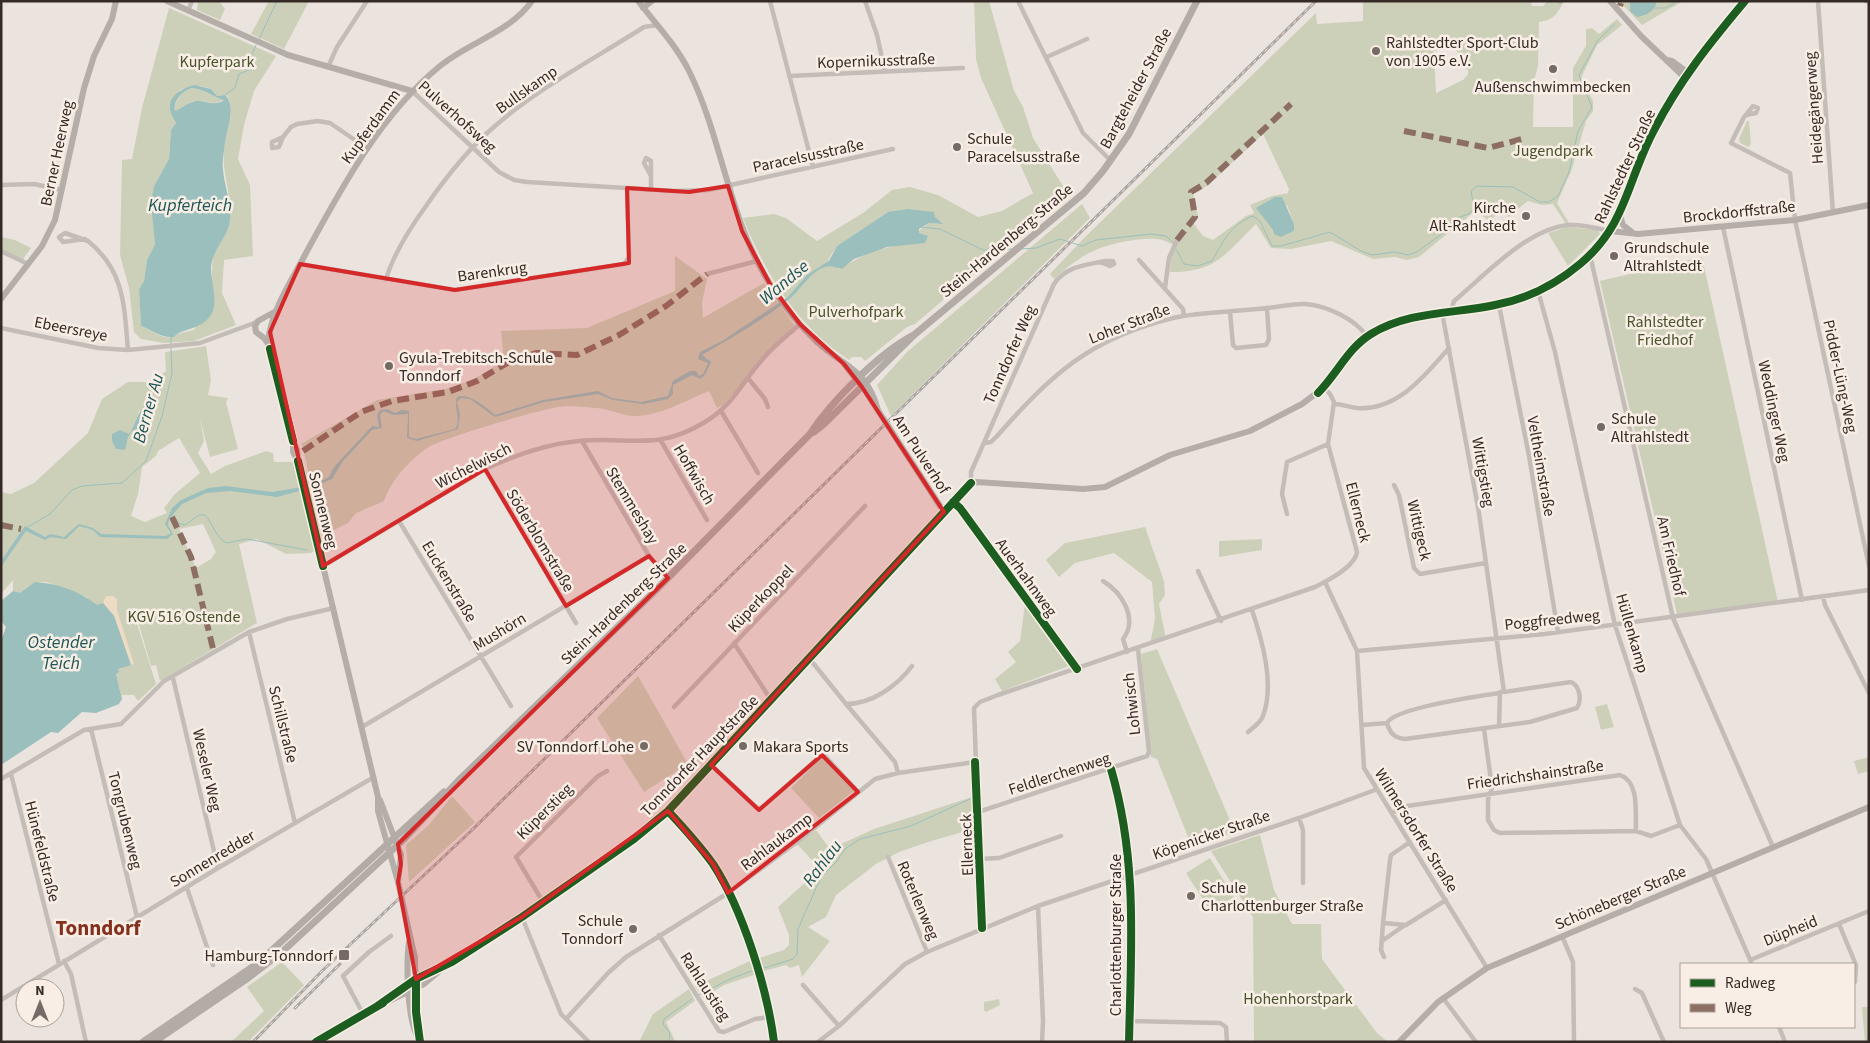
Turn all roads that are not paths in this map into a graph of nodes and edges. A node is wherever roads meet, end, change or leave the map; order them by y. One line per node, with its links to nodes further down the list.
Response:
1 (116, 1): 37 (street, Berner Heerweg)
2 (167, 1): 16 (street, Pulverhofsweg)
3 (192, 1): 16 (street)
4 (367, 1): 20 (street)
5 (532, 1): 25 (street, Kupferdamm)
6 (638, 1): 15 (street, Am Pulverhof)
7 (652, 1): 15 (street)
8 (770, 1): 24 (street)
9 (865, 1): 22 (street)
10 (1018, 1): 19 (street)
11 (1197, 1): 31 (main road, Bargteheider Straße)
12 (1610, 1): 23 (street)
13 (1746, 1): 23 (street, Rahlstedter Straße)
14 (1818, 1): 40 (street, Heidegängerweg)
15 (643, 8): 17 (street, Am Pulverhof)
16 (188, 10): 20 (street, Pulverhofsweg)
17 (658, 25): 28 (street, Bullskamp); 35 (street, Am Pulverhof)
18 (1087, 39): 19 (street)
19 (1046, 57): 31 (street)
20 (328, 67): 25 (street, Pulverhofsweg)
21 (964, 68): 22 (street, Kopernikusstraße)
22 (885, 72): 24 (street, Kopernikusstraße)
23 (1686, 75): 41 (street, Rahlstedter Straße)
24 (790, 76): 32 (street)
25 (412, 91): 28 (street, Pulverhofsweg); 29 (street, Kupferdamm)
26 (1746, 115): 42 (street, Pidder-Lüng-Weg)
27 (283, 137): 29 (street)
28 (473, 146): 36 (street, Pulverhofsweg); 58 (street, Bullskamp)
29 (368, 149): 55 (street, Kupferdamm)
30 (893, 149): 32 (street, Paracelsusstraße)
31 (1111, 162): 81 (main road, Stein-Hardenberg-Straße)
32 (813, 167): 35 (street, Paracelsusstraße)
33 (651, 176): 38 (street)
34 (1, 185): 37 (street)
35 (728, 186): 38 (street, Pulverhofsweg); 51 (street, Am Pulverhof)
36 (627, 188): 38 (street, Pulverhofsweg); 52 (street)
37 (62, 190): 54 (street, Berner Heerweg)
38 (651, 190)
39 (1869, 205): 40 (street, Brockdorffstraße)
40 (1833, 213): 42 (street, Brockdorffstraße)
41 (1620, 215): 44 (street, Rahlstedter Straße); 45 (street)
42 (1795, 220): 43 (street, Brockdorffstraße); 103 (street, Pidder-Lüng-Weg)
43 (1723, 227): 45 (street, Brockdorffstraße); 110 (street, Weddinger Weg)
44 (1610, 231): 45 (street, Brockdorffstraße); 49 (street, Rahlstedter Straße); 65 (street)
45 (1638, 234)
46 (84, 239): 46 (street); 79 (street)
47 (1177, 240): 59 (street)
48 (1, 250): 54 (street)
49 (1590, 254): 60 (street, Rahlstedter Straße); 114 (street, Am Friedhof)
50 (1139, 260): 59 (street)
51 (757, 261): 57 (street); 70 (street, Am Pulverhof)
52 (627, 262): 56 (street); 58 (street, Barenkrug)
53 (1100, 262): 88 (street, Tonndorfer Weg)
54 (28, 264): 61 (street, Berner Heerweg)
55 (300, 264): 58 (street, Barenkrug); 64 (street, Kupferdamm)
56 (633, 265)
57 (707, 274)
58 (386, 279)
59 (1165, 288): 68 (street)
60 (1538, 291): 62 (street, Rahlstedter Straße); 117 (street, Hüllenkamp)
61 (1, 299)
62 (1499, 305): 65 (street, Rahlstedter Straße); 119 (street, Veltheimstraße)
63 (1267, 308): 66 (street, Loher Straße); 66 (street); 76 (street, Loher Straße)
64 (278, 310): 69 (street); 73 (street, Kupferdamm)
65 (1451, 311): 67 (street, Rahlstedter Straße)
66 (1230, 312): 68 (street, Loher Straße)
67 (1442, 312): 76 (street, Rahlstedter Straße); 77 (street, Wittigstieg)
68 (1184, 316): 88 (street, Loher Straße)
69 (259, 321): 72 (street); 73 (street); 74 (street)
70 (800, 324): 80 (street, Wichelwisch); 81 (street, Am Pulverhof)
71 (1, 326): 79 (street, Ebeersreye)
72 (240, 328): 74 (street); 79 (street)
73 (270, 329): 75 (street); 78 (street, Sonnenweg)
74 (255, 330): 75 (street, Sonnenweg)
75 (261, 335): 78 (street, Sonnenweg)
76 (1367, 337): 82 (street, Rahlstedter Straße)
77 (1449, 348): 83 (street); 101 (street, Wittigstieg)
78 (270, 349): 102 (street, Sonnenweg)
79 (128, 350)
80 (748, 378): 84 (street); 85 (street, Wichelwisch)
81 (862, 382): 96 (street, Am Pulverhof); 105 (main road, Stein-Hardenberg-Straße)
82 (1323, 387): 83 (street); 92 (street, Rahlstedter Straße)
83 (1334, 404): 89 (street, Ellerneck)
84 (768, 407)
85 (721, 411): 87 (street, Wichelwisch); 91 (street)
86 (582, 441): 87 (street, Wichelwisch); 90 (street, Wichelwisch); 100 (street, Stemmeshay)
87 (661, 441): 98 (street, Hoffwisch)
88 (984, 443): 92 (street, Tonndorfer Weg)
89 (1328, 444): 97 (street); 107 (street, Ellerneck)
90 (485, 469): 99 (street, Wichelwisch); 111 (street, Söderblomstraße)
91 (758, 472)
92 (971, 483): 94 (street, Tonndorfer Hauptstraße)
93 (1394, 485): 101 (street, Wittigeck)
94 (953, 502): 96 (street, Tonndorfer Hauptstraße); 128 (street, Auerhahnweg)
95 (865, 506): 121 (street, Küperkoppel)
96 (944, 512): 126 (street, Tonndorfer Hauptstraße)
97 (1286, 514)
98 (707, 520)
99 (399, 521): 102 (street, Wichelwisch); 125 (street, Euckenstraße)
100 (649, 556): 105 (street, Stemmeshay); 111 (street, Mushörn)
101 (1486, 563): 120 (street, Wittigstieg)
102 (323, 566): 112 (street, Sonnenweg)
103 (1869, 566)
104 (1198, 571): 115 (street)
105 (669, 578): 152 (main road, Stein-Hardenberg-Straße)
106 (1103, 581): 124 (street)
107 (1325, 582): 113 (street, Ellerneck); 123 (street, Wilmersdorfer Straße)
108 (1869, 590): 109 (street, Poggfreedweg)
109 (1823, 597): 110 (street, Poggfreedweg); 131 (street)
110 (1802, 600): 114 (street, Poggfreedweg)
111 (566, 606): 116 (street, Söderblomstraße); 125 (street, Mushörn)
112 (334, 608): 118 (street); 139 (street, Sonnenweg)
113 (1252, 610): 115 (street, Ellerneck); 142 (street)
114 (1673, 618): 117 (street, Poggfreedweg); 170 (street, Am Friedhof)
115 (1221, 620): 122 (street, Ellerneck)
116 (576, 623)
117 (1615, 625): 119 (street, Poggfreedweg); 163 (street, Hüllenkamp)
118 (249, 632): 129 (street); 162 (street, Schillstraße)
119 (1558, 632): 120 (street, Poggfreedweg)
120 (1497, 638): 123 (street, Poggfreedweg); 130 (street, Wittigstieg)
121 (734, 643): 132 (street); 135 (street, Küperkoppel)
122 (1138, 649): 124 (street, Ellerneck); 143 (street, Lohwisch)
123 (1357, 650): 137 (street, Wilmersdorfer Straße)
124 (1127, 652): 128 (street, Ellerneck)
125 (481, 656): 134 (street, Euckenstraße); 139 (street, Mushörn)
126 (809, 658): 132 (street, Tonndorfer Hauptstraße); 133 (street)
127 (912, 666): 133 (street)
128 (1077, 669): 144 (street, Ellerneck)
129 (172, 678): 140 (street); 174 (street, Weseler Weg)
130 (1501, 692): 136 (street); 138 (street, Wittigstieg); 138 (street)
131 (1869, 693)
132 (770, 700): 145 (street, Tonndorfer Hauptstraße)
133 (846, 704): 148 (street)
134 (511, 706)
135 (674, 707)
136 (1387, 723): 137 (street); 141 (street)
137 (1362, 725): 153 (street, Wilmersdorfer Straße)
138 (1499, 726): 141 (street)
139 (362, 727): 150 (street, Sonnenweg)
140 (91, 729): 149 (street); 185 (street, Tongrubenweg)
141 (1484, 729): 155 (street)
142 (1248, 732)
143 (1147, 756): 146 (street, Feldlerchenweg)
144 (974, 762): 148 (street, Rahlaukamp); 159 (street, Ellerneck)
145 (711, 764): 154 (street); 158 (street, Tonndorfer Hauptstraße)
146 (1112, 769): 159 (street, Feldlerchenweg); 176 (street, Charlottenburger Straße)
147 (607, 771): 182 (street, Küperstieg)
148 (898, 773): 154 (street, Rahlaukamp)
149 (11, 774): 151 (street); 198 (street, Hünefeldstraße)
150 (374, 777): 156 (street, Sonnenweg); 162 (street, Sonnenredder)
151 (1, 779)
152 (452, 787): 165 (main road, Stein-Hardenberg-Straße); 169 (main road, Stein-Hardenberg-Straße)
153 (1375, 790): 160 (street, Wilmersdorfer Straße); 161 (street, Köpenicker Straße)
154 (858, 792): 180 (street, Rahlaukamp)
155 (1490, 794): 160 (street, Friedrichshainstraße); 164 (street); 164 (street, Friedrichshainstraße)
156 (378, 797): 165 (street, Sonnenweg); 168 (street, Sonnenweg)
157 (1869, 807): 170 (street, Schöneberger Straße)
158 (668, 811): 180 (street); 182 (street, Tonndorfer Hauptstraße)
159 (978, 812): 173 (street, Ellerneck)
160 (1392, 813): 167 (street, Wilmersdorfer Straße)
161 (1299, 818): 176 (street, Köpenicker Straße); 178 (street)
162 (295, 823): 174 (street, Sonnenredder)
163 (1680, 825): 164 (street); 175 (street, Hüllenkamp)
164 (1636, 831)
165 (394, 836): 168 (main road, Stein-Hardenberg-Straße); 169 (street, Sonnenweg)
166 (1061, 836): 173 (street, Ellerneck)
167 (1410, 842): 181 (street, Wilmersdorfer Straße); 187 (street)
168 (387, 843): 171 (street, Sonnenweg); 218 (main road, Stein-Hardenberg-Straße)
169 (398, 844): 171 (main road, Stein-Hardenberg-Straße); 177 (street, Sonnenweg)
170 (1773, 847): 175 (street, Schöneberger Straße)
171 (390, 852): 177 (street, Sonnenweg); 221 (main road, Stein-Hardenberg-Straße)
172 (888, 857): 196 (street, Roterlenweg)
173 (980, 859): 190 (street, Ellerneck)
174 (218, 868): 179 (street, Sonnenredder)
175 (1712, 873): 193 (street, Schöneberger Straße); 199 (street, Hüllenkamp)
176 (1131, 874): 183 (street, Köpenicker Straße); 215 (street, Charlottenburger Straße)
177 (398, 882): 194 (street, Sonnenweg)
178 (1302, 883)
179 (187, 888): 185 (street, Sonnenredder); 203 (street)
180 (728, 893): 191 (street, Rahlaukamp); 213 (street)
181 (1446, 900): 189 (street); 204 (street, Wilmersdorfer Straße)
182 (543, 902): 186 (street, Tonndorfer Hauptstraße)
183 (1038, 906): 190 (street, Köpenicker Straße); 226 (street)
184 (1869, 911): 188 (street, Düpheid)
185 (137, 917): 198 (street, Sonnenredder)
186 (522, 917): 200 (street, Tonndorfer Hauptstraße); 214 (street)
187 (1383, 923): 189 (street); 195 (street)
188 (1839, 924): 199 (street, Düpheid); 201 (street, Düpheid)
189 (1406, 925): 195 (street)
190 (982, 928): 196 (street, Köpenicker Straße)
191 (659, 935): 213 (street, Rahlaustieg); 214 (street, Rahlaukamp)
192 (390, 936): 212 (street)
193 (1562, 936): 204 (street, Schöneberger Straße); 231 (street)
194 (409, 941): 205 (street, Sonnenweg); 208 (street, Sonnenweg)
195 (1382, 941): 197 (street)
196 (927, 952): 216 (street, Köpenicker Straße)
197 (1384, 956)
198 (61, 962): 211 (street, Sonnenredder); 220 (street)
199 (1751, 962)
200 (449, 963): 205 (street, Tonndorfer Hauptstraße); 208 (street, Tonndorfer Hauptstraße)
201 (1855, 963)
202 (1855, 964): 206 (street, Düpheid)
203 (213, 965)
204 (1487, 968): 210 (street, Schöneberger Straße)
205 (416, 980): 208 (street, Tonndorfer Hauptstraße)
206 (1855, 982)
207 (803, 984): 216 (street)
208 (411, 988): 212 (street, Tonndorfer Hauptstraße); 219 (street, Sonnenweg)
209 (1635, 989): 232 (street)
210 (1443, 998): 229 (street, Schöneberger Straße); 230 (street)
211 (1, 1000)
212 (363, 1014): 222 (street, Tonndorfer Hauptstraße)
213 (770, 1017): 224 (street)
214 (566, 1019): 223 (street)
215 (1130, 1021): 227 (street, Charlottenburger Straße); 228 (street)
216 (838, 1026): 225 (street, Köpenicker Straße)
217 (1779, 1028): 233 (street)
218 (144, 1041)
219 (420, 1041)
220 (86, 1042)
221 (154, 1042)
222 (316, 1042)
223 (589, 1042)
224 (774, 1042)
225 (818, 1042)
226 (1042, 1042)
227 (1130, 1042)
228 (1227, 1042)
229 (1399, 1042)
230 (1476, 1042)
231 (1574, 1042)
232 (1664, 1042)
233 (1785, 1042)

